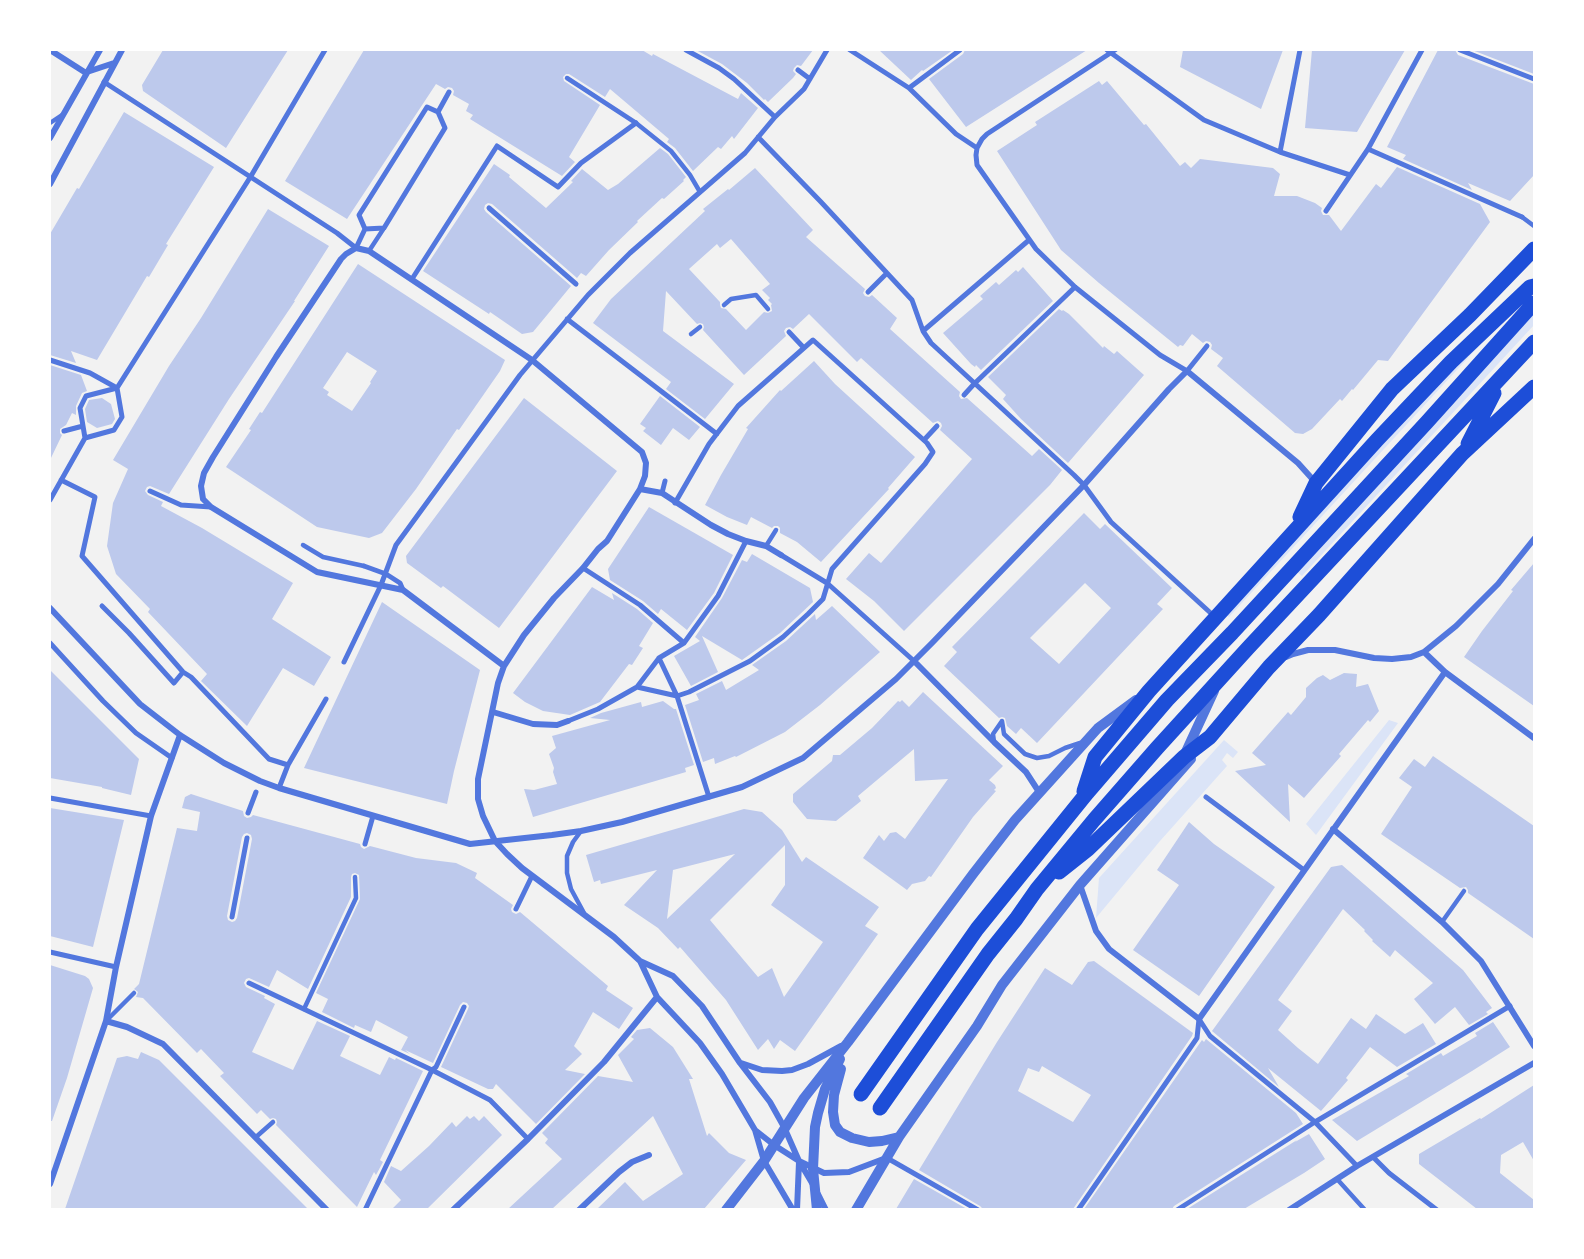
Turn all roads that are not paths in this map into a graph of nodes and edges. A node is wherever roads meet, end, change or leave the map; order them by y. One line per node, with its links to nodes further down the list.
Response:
1 (50, 50): 15 (street)
2 (100, 50): 15 (street)
3 (122, 50): 13 (street)
4 (325, 50): 32 (street)
5 (686, 50): 24 (street)
6 (826, 50): 17 (street)
7 (850, 50): 20 (street)
8 (960, 50): 20 (street)
9 (1300, 50): 31 (street)
10 (1422, 50): 30 (street)
11 (1460, 50): 18 (street)
12 (1111, 51): 29 (street); 31 (street)
13 (114, 63): 15 (street); 19 (street)
14 (798, 70): 17 (street)
15 (86, 73): 23 (street)
16 (567, 78): 26 (lane)
17 (810, 79): 24 (street)
18 (1534, 79)
19 (104, 82): 32 (street); 34 (street)
20 (909, 88): 29 (street)
21 (449, 92): 22 (street)
22 (438, 112): 40 (street); 41 (street)
23 (62, 115): 25 (lane); 28 (street)
24 (775, 117): 27 (street)
25 (50, 123)
26 (636, 123): 35 (lane); 47 (street)
27 (758, 137): 35 (street); 46 (street)
28 (50, 138)
29 (977, 148): 42 (street)
30 (1368, 149): 33 (street); 38 (street)
31 (1280, 152): 33 (street)
32 (251, 176): 43 (street); 69 (street)
33 (1350, 176): 37 (street)
34 (50, 184)
35 (700, 192): 55 (street)
36 (489, 208): 48 (street)
37 (1326, 212)
38 (1521, 217): 39 (lane)
39 (1534, 226)
40 (384, 228): 41 (street); 45 (lane)
41 (364, 230): 43 (street)
42 (1029, 240): 50 (street); 57 (street)
43 (356, 248): 45 (street); 87 (street)
44 (1534, 249): 80 (main road)
45 (369, 250): 47 (street)
46 (887, 273): 51 (street); 57 (street)
47 (412, 279): 64 (street)
48 (576, 284)
49 (1534, 286): 89 (main road)
50 (1075, 287): 65 (street); 67 (street)
51 (868, 292)
52 (1534, 303): 136 (main road)
53 (724, 305): 54 (lane)
54 (768, 309)
55 (567, 319): 64 (street); 74 (street)
56 (700, 327): 59 (lane)
57 (922, 331): 67 (street)
58 (789, 332): 62 (street)
59 (692, 334)
60 (1534, 342): 66 (main road)
61 (1207, 346): 65 (street)
62 (804, 348): 74 (street); 76 (street)
63 (50, 360): 69 (street)
64 (532, 360): 82 (street); 97 (street)
65 (1187, 371): 80 (street); 81 (street)
66 (1503, 375): 77 (main road); 114 (main road)
67 (974, 384): 70 (street); 81 (street)
68 (1534, 387): 77 (main road)
69 (117, 388): 71 (street); 75 (street)
70 (964, 395)
71 (83, 426): 73 (street); 75 (street)
72 (937, 426): 76 (street)
73 (64, 430)
74 (717, 434): 86 (street)
75 (85, 438): 78 (street)
76 (924, 440): 98 (street)
77 (1462, 454): 110 (main road)
78 (61, 480): 85 (street); 112 (street)
79 (665, 481): 84 (street)
80 (1316, 483): 89 (main road)
81 (1083, 485): 103 (street); 108 (street)
82 (640, 489): 84 (street); 96 (street)
83 (150, 491): 87 (street)
84 (662, 493): 86 (street)
85 (50, 501)
86 (675, 502): 91 (street)
87 (211, 507): 99 (street)
88 (776, 530): 93 (lane)
89 (1292, 533): 103 (main road)
90 (1534, 539): 106 (street)
91 (746, 541): 93 (street); 105 (street)
92 (303, 545): 95 (lane)
93 (766, 546): 94 (street)
94 (781, 555): 98 (street)
95 (364, 566): 97 (street)
96 (583, 568): 105 (street); 111 (street)
97 (386, 574): 99 (street); 100 (street)
98 (827, 583): 108 (street); 117 (street)
99 (381, 585): 100 (street); 109 (street)
100 (403, 590): 111 (street)
101 (102, 606): 112 (street)
102 (50, 608): 121 (street)
103 (1215, 618): 116 (main road)
104 (50, 643): 127 (street)
105 (684, 643): 107 (street)
106 (1424, 652): 110 (street); 113 (street)
107 (659, 658): 115 (street); 117 (street)
108 (914, 661): 125 (street); 133 (street)
109 (344, 662)
110 (1272, 664): 122 (main road)
111 (504, 666): 119 (street)
112 (183, 672): 128 (street)
113 (1445, 672): 123 (street); 140 (street)
114 (1218, 680): 126 (street); 149 (main road)
115 (637, 687): 117 (street); 120 (street)
116 (1149, 690): 124 (street); 136 (main road)
117 (677, 696): 133 (street)
118 (326, 699): 128 (street)
119 (493, 712): 120 (street); 143 (street)
120 (568, 721)
121 (180, 735): 127 (street); 130 (street)
122 (1210, 737): 126 (main road); 129 (street)
123 (1534, 738)
124 (1085, 741): 125 (lane); 132 (street)
125 (994, 742): 132 (street)
126 (1184, 757): 129 (street); 149 (main road)
127 (172, 758): 138 (street)
128 (288, 765): 130 (street)
129 (1171, 783): 148 (street)
130 (279, 788): 139 (street)
131 (256, 792): 137 (street)
132 (1039, 792): 166 (street)
133 (709, 797): 141 (street)
134 (1206, 797): 145 (street)
135 (50, 798): 138 (street)
136 (1081, 800): 171 (main road)
137 (248, 813)
138 (151, 816): 157 (street)
139 (373, 816): 143 (street); 144 (street)
140 (1333, 829): 145 (street); 154 (street)
141 (581, 831): 143 (street); 152 (lane)
142 (247, 838): 153 (street)
143 (495, 841): 146 (street)
144 (364, 844)
145 (1304, 870): 164 (street)
146 (532, 876): 151 (street); 152 (street)
147 (355, 877): 163 (lane)
148 (1080, 885): 164 (street); 178 (street)
149 (1037, 889): 172 (main road)
150 (1464, 891): 154 (lane)
151 (516, 909)
152 (586, 915): 156 (street)
153 (232, 917)
154 (1442, 922): 161 (street)
155 (50, 952): 157 (street)
156 (640, 962): 160 (street); 168 (street)
157 (116, 967): 165 (street)
158 (249, 983): 163 (street)
159 (134, 993): 165 (lane)
160 (657, 997): 176 (street); 179 (street)
161 (1510, 1006): 167 (street); 174 (street)
162 (464, 1007): 170 (street)
163 (304, 1009): 170 (street)
164 (1199, 1019): 174 (street); 201 (street)
165 (106, 1021): 177 (street); 189 (street)
166 (848, 1042): 168 (street); 175 (street); 178 (street); 187 (street)
167 (1534, 1046)
168 (740, 1063): 175 (street)
169 (1534, 1063): 182 (street)
170 (432, 1070): 179 (street); 192 (street)
171 (861, 1094)
172 (880, 1108)
173 (273, 1122): 177 (lane)
174 (1315, 1122): 186 (street); 202 (street)
175 (784, 1127): 180 (street); 185 (street)
176 (755, 1130): 180 (street); 184 (street)
177 (256, 1137): 191 (street)
178 (899, 1137): 183 (street)
179 (528, 1139): 193 (street)
180 (774, 1145): 184 (street); 185 (street)
181 (649, 1155): 194 (street)
182 (1373, 1157): 186 (street); 205 (street)
183 (887, 1158): 187 (street); 199 (street); 200 (street)
184 (764, 1161): 195 (street); 196 (street)
185 (799, 1161): 187 (street); 190 (street); 196 (street)
186 (1357, 1166): 188 (street)
187 (813, 1169): 190 (street)
188 (1337, 1179): 203 (street); 204 (lane)
189 (50, 1184)
190 (814, 1187): 197 (street); 198 (street)
191 (327, 1209)
192 (365, 1209)
193 (453, 1209)
194 (579, 1209)
195 (726, 1209)
196 (795, 1209)
197 (817, 1209)
198 (826, 1209)
199 (856, 1209)
200 (978, 1209)
201 (1078, 1209)
202 (1177, 1209)
203 (1289, 1209)
204 (1365, 1209)
205 (1437, 1209)

